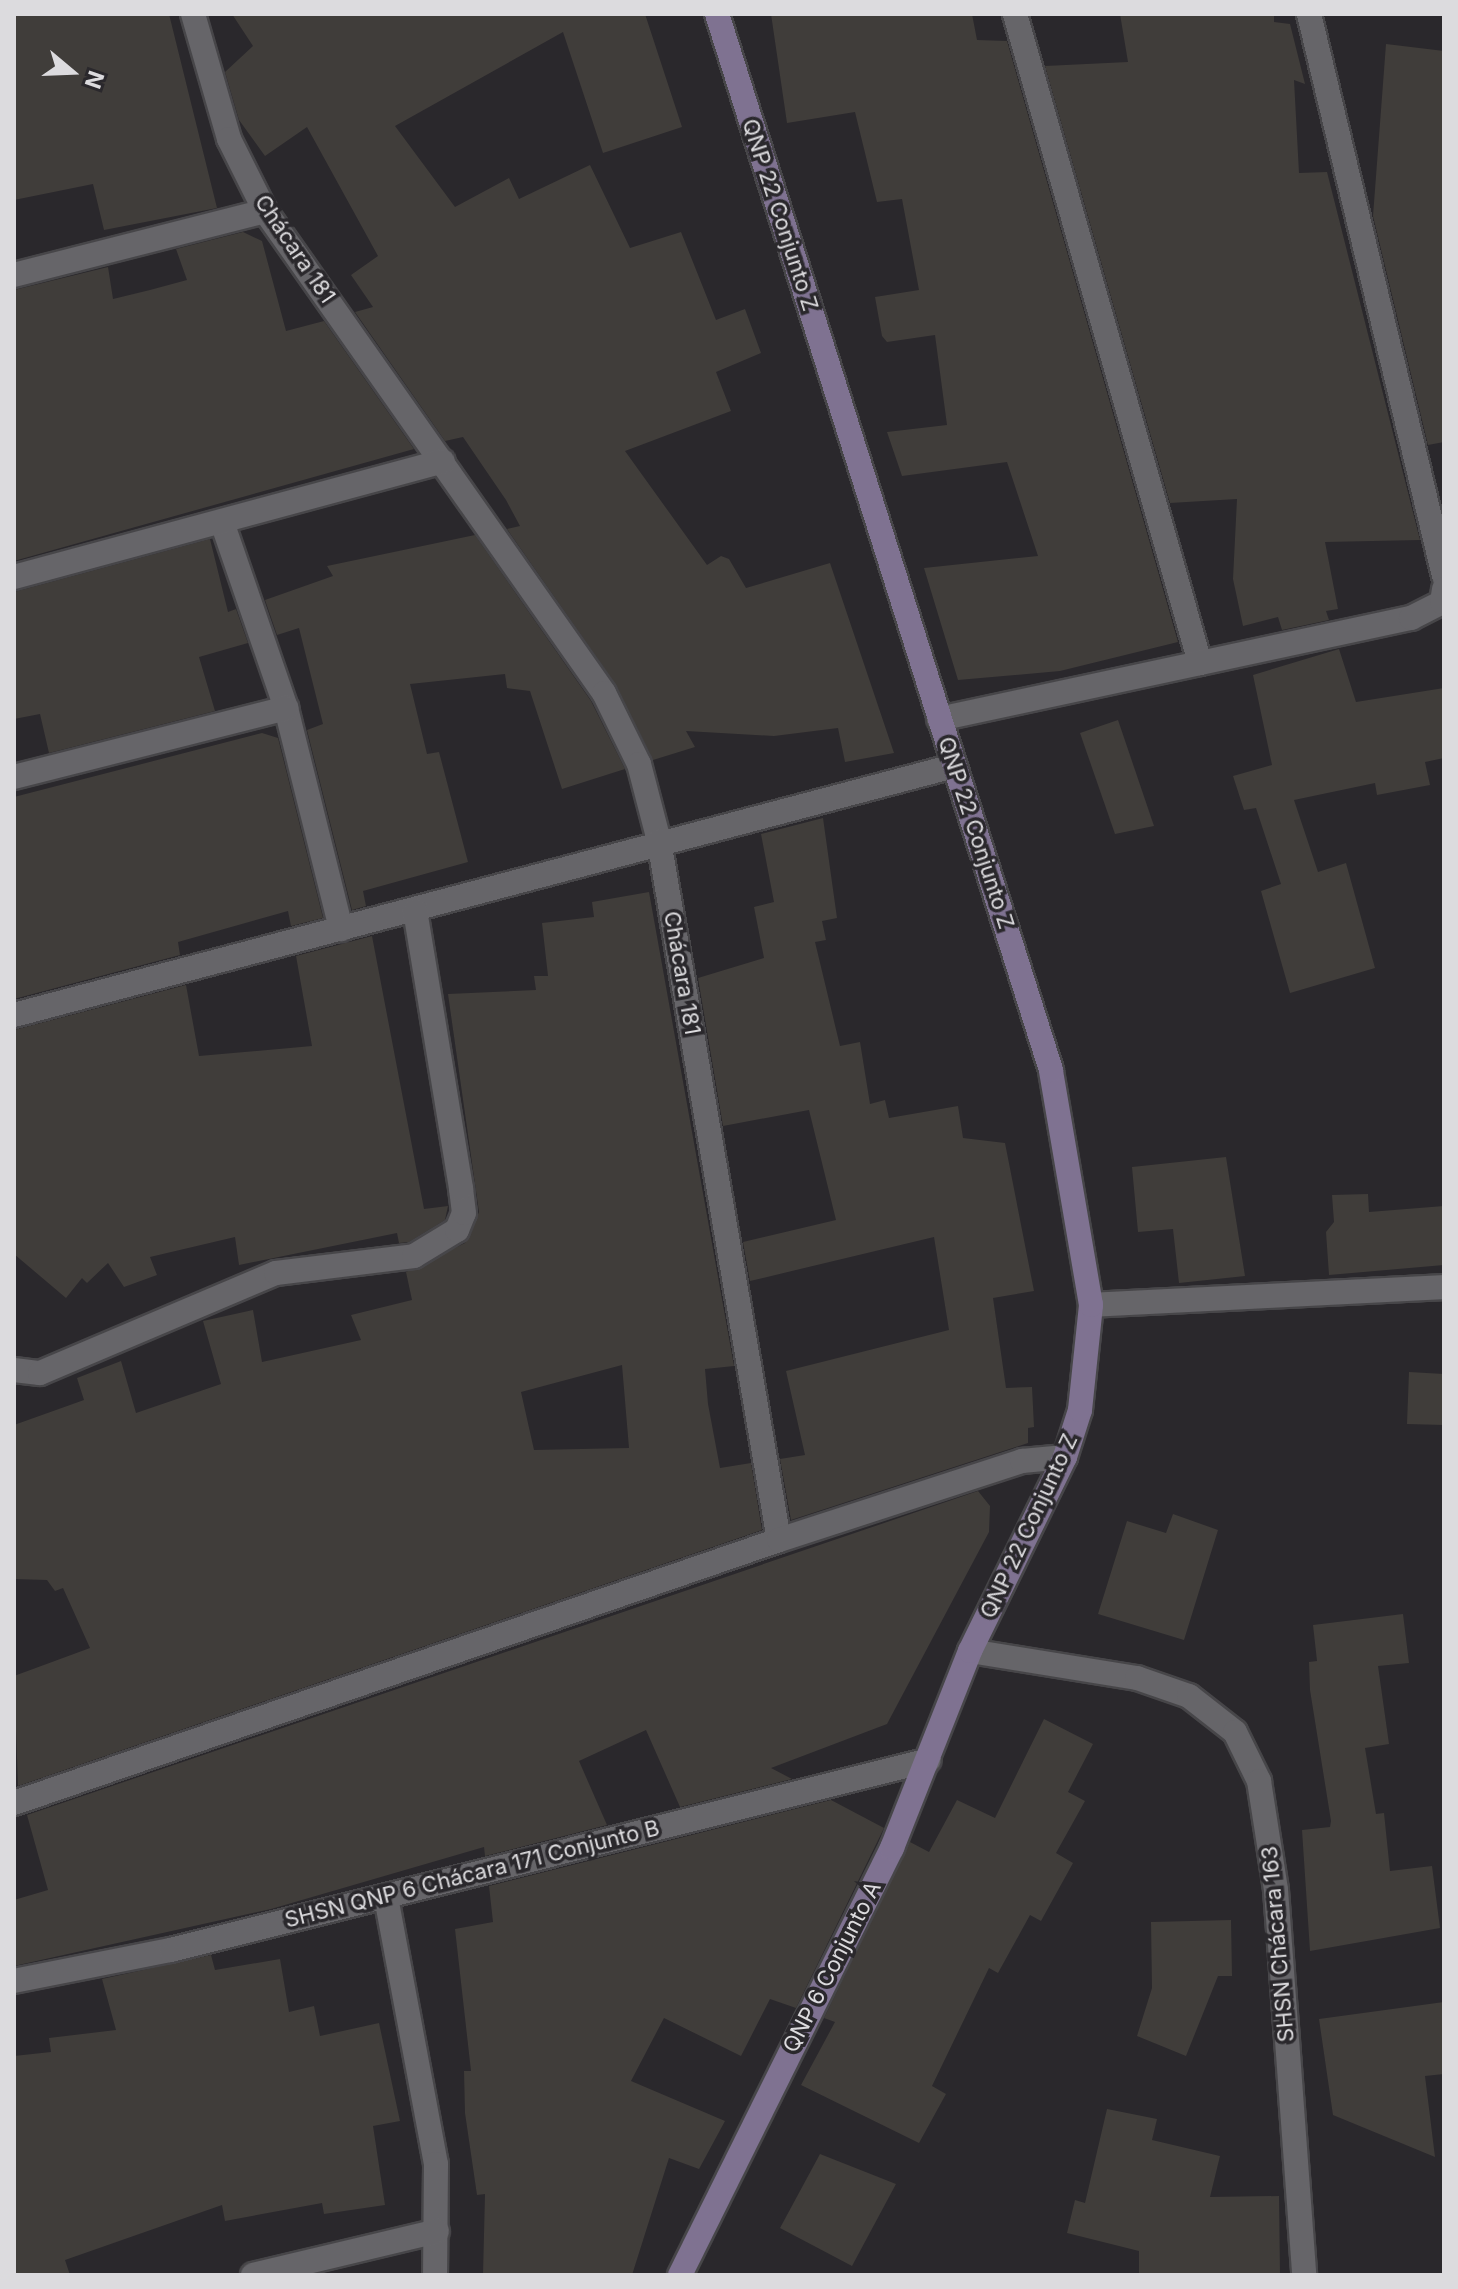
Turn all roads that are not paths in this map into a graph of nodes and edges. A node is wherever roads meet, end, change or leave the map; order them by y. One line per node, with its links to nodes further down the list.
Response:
1 (193, 14): 5 (street, Chácara 181)
2 (717, 14): 14 (street, QNP 22 Conjunto Z)
3 (1015, 14): 12 (street)
4 (1309, 14): 9 (street)
5 (265, 211): 6 (street); 7 (street, Chácara 181)
6 (14, 275)
7 (443, 461): 8 (street); 17 (street, Chácara 181)
8 (222, 522): 10 (street); 13 (street)
9 (1444, 576)
10 (14, 577)
11 (1444, 589): 12 (street)
12 (1200, 663): 14 (street)
13 (286, 708): 16 (street); 19 (street)
14 (939, 719): 15 (street, QNP 22 Conjunto Z)
15 (954, 766): 17 (street); 22 (street, QNP 22 Conjunto Z)
16 (14, 777)
17 (659, 841): 18 (street); 25 (street, Chácara 181)
18 (415, 911): 19 (street); 23 (street)
19 (341, 929): 20 (street)
20 (14, 1015)
21 (1444, 1287): 22 (street)
22 (1091, 1305): 24 (street, QNP 22 Conjunto Z)
23 (14, 1370)
24 (1065, 1457): 25 (street); 26 (street, QNP 22 Conjunto Z)
25 (779, 1540): 28 (street)
26 (970, 1651): 27 (street, QNP 6 Conjunto A); 32 (street, SHSN Chácara 163)
27 (929, 1760): 29 (street, SHSN QNP 6 Chácara 171 Conjunto B); 35 (street, QNP 6 Conjunto A)
28 (14, 1803)
29 (386, 1897): 30 (street, SHSN QNP 6 Chácara 171 Conjunto B); 31 (street)
30 (14, 1981)
31 (437, 2231): 33 (street); 34 (street)
32 (1304, 2274)
33 (253, 2275)
34 (435, 2275)
35 (680, 2275)

